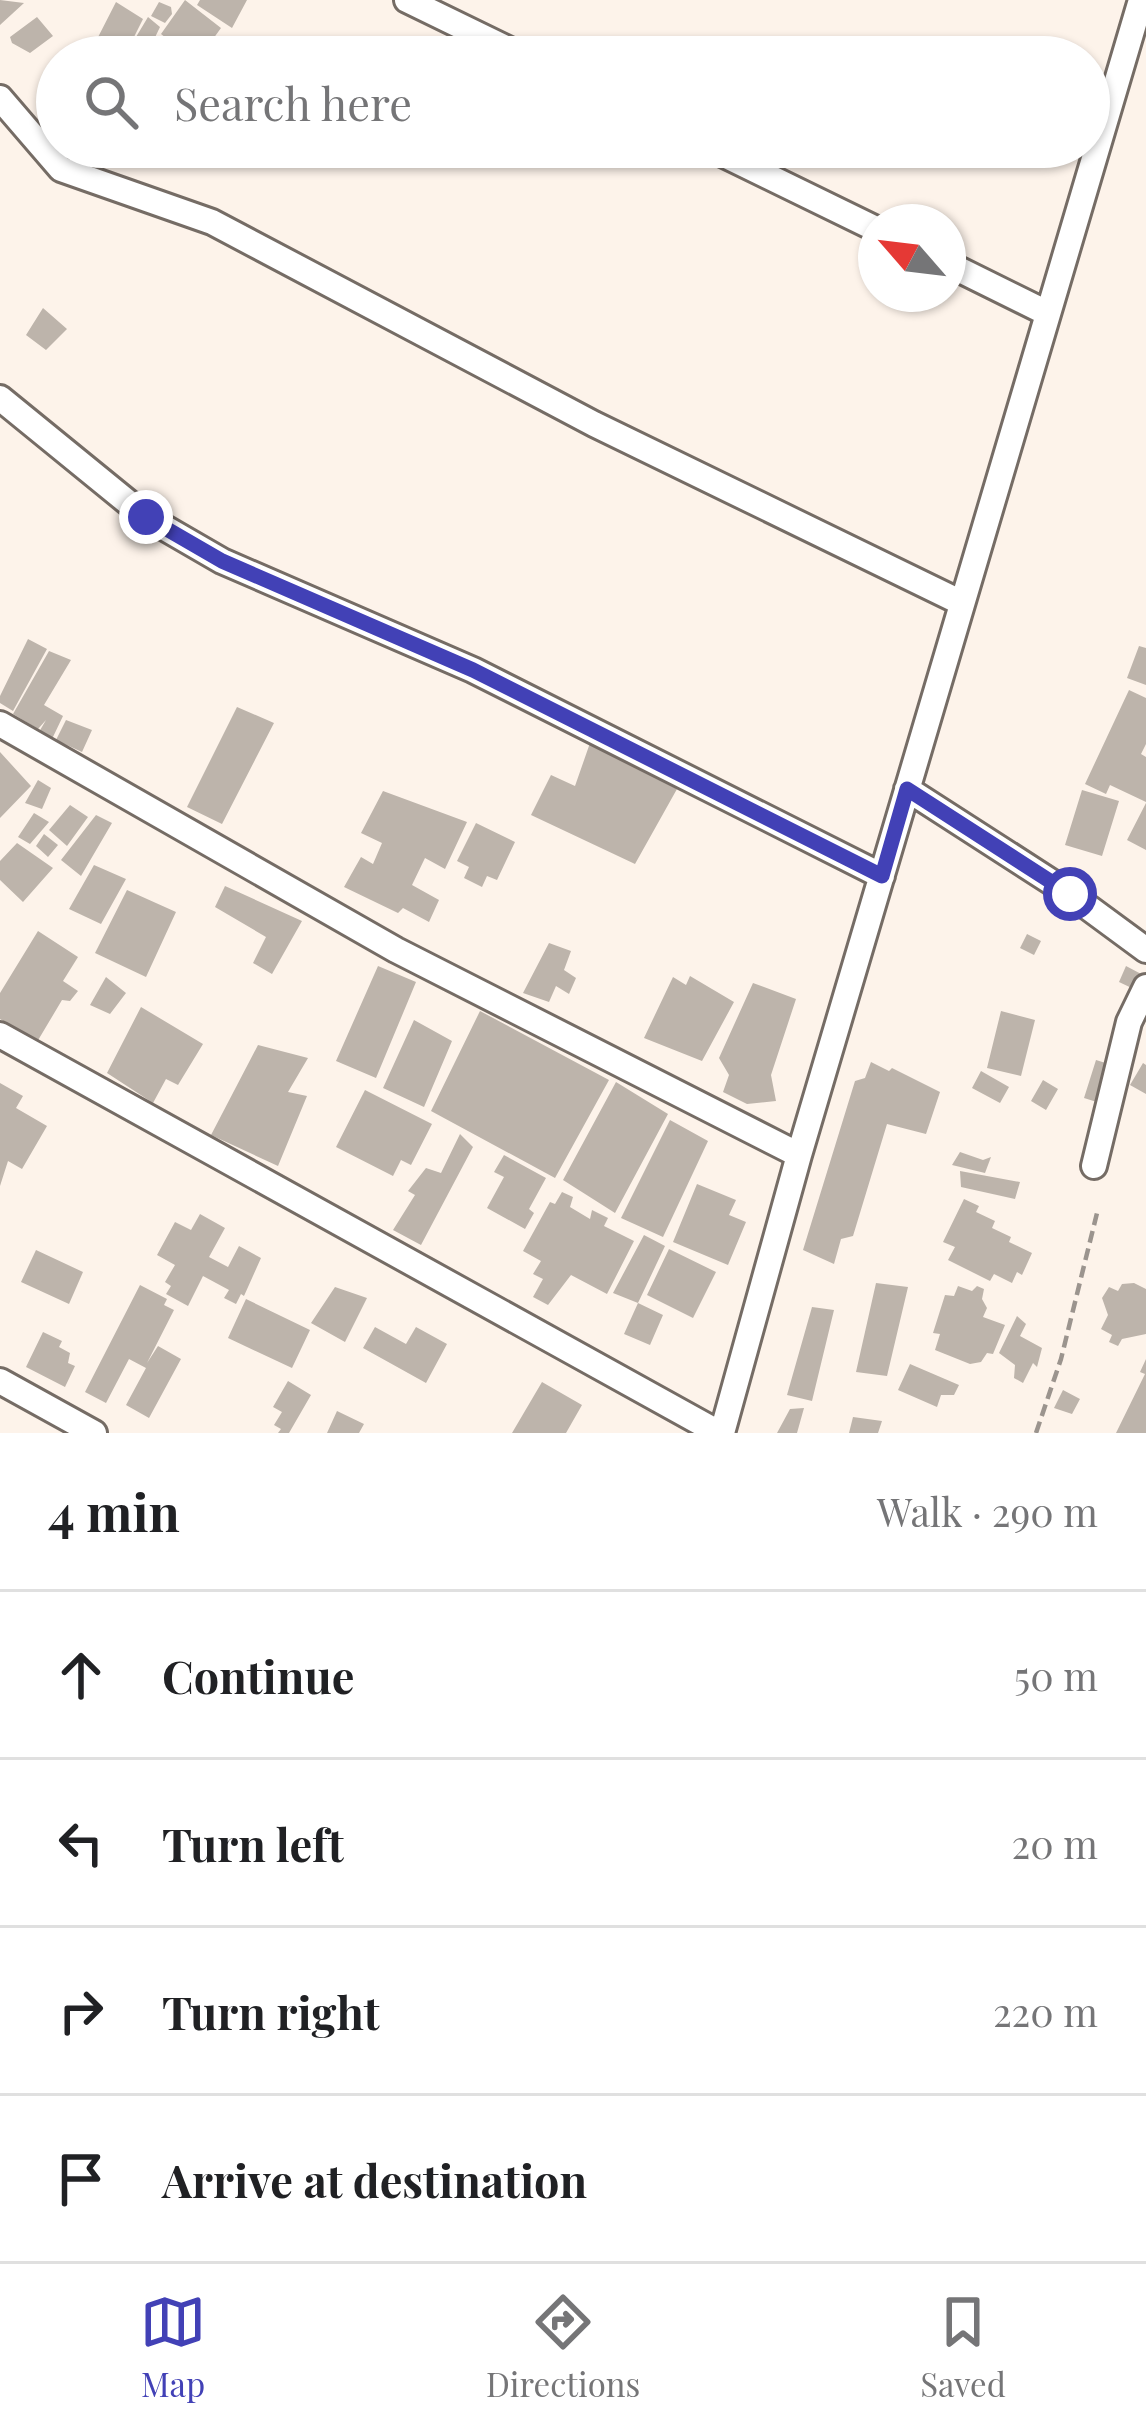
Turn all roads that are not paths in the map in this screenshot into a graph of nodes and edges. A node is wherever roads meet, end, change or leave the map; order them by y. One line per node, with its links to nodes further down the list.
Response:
1 (407, 0): 3 (street)
2 (1141, 0): 5 (street)
3 (481, 36)
4 (0, 98): 6 (street)
5 (1110, 103)
6 (36, 140)
7 (60, 168): 14 (street)
8 (751, 168): 10 (street)
9 (1091, 168): 12 (street)
10 (858, 220)
11 (966, 274): 12 (street)
12 (1047, 313): 14 (street)
13 (0, 398): 17 (street)
14 (962, 603): 16 (street)
15 (0, 724): 21 (street)
16 (907, 789): 17 (street); 18 (street)
17 (882, 876): 21 (street)
18 (1146, 950)
19 (1146, 987): 22 (street)
20 (0, 1035): 25 (street)
21 (799, 1155): 25 (street)
22 (1094, 1166)
23 (0, 1381): 24 (street)
24 (94, 1433)
25 (720, 1433)

